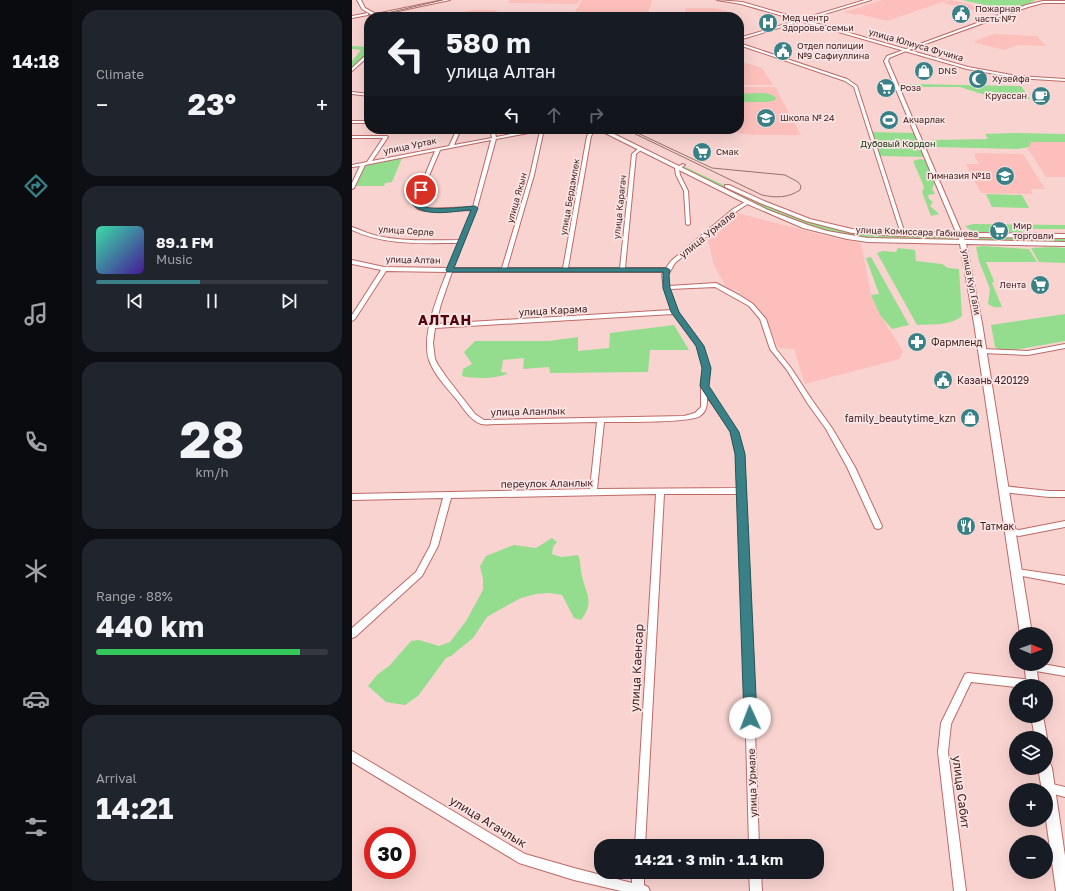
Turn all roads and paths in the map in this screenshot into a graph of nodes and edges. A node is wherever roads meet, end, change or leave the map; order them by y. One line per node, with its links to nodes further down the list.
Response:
1 (359, 0): 10 (street)
2 (437, 0): 11 (street)
3 (448, 0): 12 (street)
4 (719, 0): 15 (main road, улица Юлиуса Фучика)
5 (740, 0): 15 (main road, улица Юлиуса Фучика)
6 (869, 0): 15 (street)
7 (1065, 2): 18 (street, улица Кул Гали)
8 (356, 6): 9 (street)
9 (366, 12)
10 (367, 12)
11 (384, 12)
12 (386, 12)
13 (364, 16): 14 (street)
14 (352, 17)
15 (802, 20): 16 (street); 18 (main road, улица Юлиуса Фучика)
16 (744, 37)
17 (744, 46): 47 (street)
18 (906, 51): 21 (main road, улица Юлиуса Фучика); 49 (street, улица Кул Гали)
19 (364, 59): 20 (street)
20 (352, 70)
21 (1065, 79)
22 (352, 93): 23 (street)
23 (364, 94)
24 (352, 122): 25 (street)
25 (364, 122)
26 (457, 134): 35 (street)
27 (493, 134): 34 (street, улица Аланлык)
28 (515, 134): 34 (street, улица Уртак)
29 (541, 134): 55 (street, улица Якын)
30 (590, 134): 56 (street, улица Бердэмлек)
31 (610, 134): 37 (street, улица Комиссара Габишева)
32 (622, 134): 39 (street, улица Комиссара Габишева)
33 (353, 138): 38 (street)
34 (494, 138): 35 (street, улица Уртак); 44 (street, улица Аланлык)
35 (451, 146): 36 (street, улица Уртак)
36 (438, 149): 38 (street, улица Уртак); 44 (street)
37 (640, 149): 41 (street, улица Комиссара Габишева); 57 (street, улица Карагач)
38 (366, 164): 40 (street, улица Уртак); 42 (street)
39 (683, 165): 41 (street); 47 (street, улица Комиссара Габишева)
40 (352, 166)
41 (677, 168): 43 (street, улица Комиссара Габишева); 45 (street)
42 (352, 188)
43 (747, 203): 49 (street, улица Комиссара Габишева); 58 (street, улица Урмале)
44 (475, 208): 50 (street, улица Аланлык)
45 (688, 224)
46 (352, 228): 50 (street, улица Серле)
47 (903, 234): 49 (street, улица Комиссара Габишева)
48 (1065, 236): 49 (street, улица Комиссара Габишева)
49 (962, 239): 51 (street, улица Комиссара Габишева); 64 (street, улица Кул Гали)
50 (461, 242): 54 (street, улица Аланлык)
51 (1065, 244)
52 (352, 262): 53 (street, улица Алтан)
53 (384, 269): 54 (street, улица Алтан); 61 (street)
54 (449, 270): 55 (street, улица Алтан); 62 (street, улица Аланлык)
55 (504, 270): 56 (street, улица Алтан)
56 (565, 270): 57 (street, улица Алтан)
57 (622, 270): 58 (street, улица Алтан)
58 (667, 270): 59 (street)
59 (666, 288): 60 (street); 75 (street)
60 (675, 312): 62 (street, улица Карама); 65 (street)
61 (352, 319)
62 (432, 326): 66 (street, улица Аланлык)
63 (1065, 346): 64 (street)
64 (982, 351): 67 (street, улица Кул Гали)
65 (704, 386): 66 (street, улица Аланлык); 69 (street, улица Урмале)
66 (601, 419): 70 (street)
67 (1004, 489): 71 (street); 76 (street, улица Кул Гали)
68 (660, 491): 69 (street, переулок Аланлык); 70 (street, переулок Аланлык); 88 (street, улица Каенсар)
69 (742, 491): 89 (street, улица Урмале)
70 (593, 492): 72 (street, переулок Аланлык)
71 (1065, 494)
72 (448, 495): 73 (street, переулок Аланлык); 80 (street)
73 (352, 497)
74 (1065, 524): 76 (street)
75 (878, 526)
76 (1009, 531): 77 (street, улица Кул Гали)
77 (1017, 572): 78 (street); 79 (street, улица Кул Гали)
78 (1065, 580)
79 (1025, 627)
80 (352, 634)
81 (1053, 670): 82 (street)
82 (1065, 672)
83 (1009, 682): 94 (street, улица Сабит)
84 (352, 756): 92 (street, улица Агачлык)
85 (1053, 789): 86 (street)
86 (1065, 792)
87 (1053, 822): 95 (street)
88 (640, 839)
89 (754, 839)
90 (639, 879): 92 (street)
91 (755, 879): 93 (street)
92 (641, 890)
93 (756, 891)
94 (960, 891)
95 (1063, 891)

